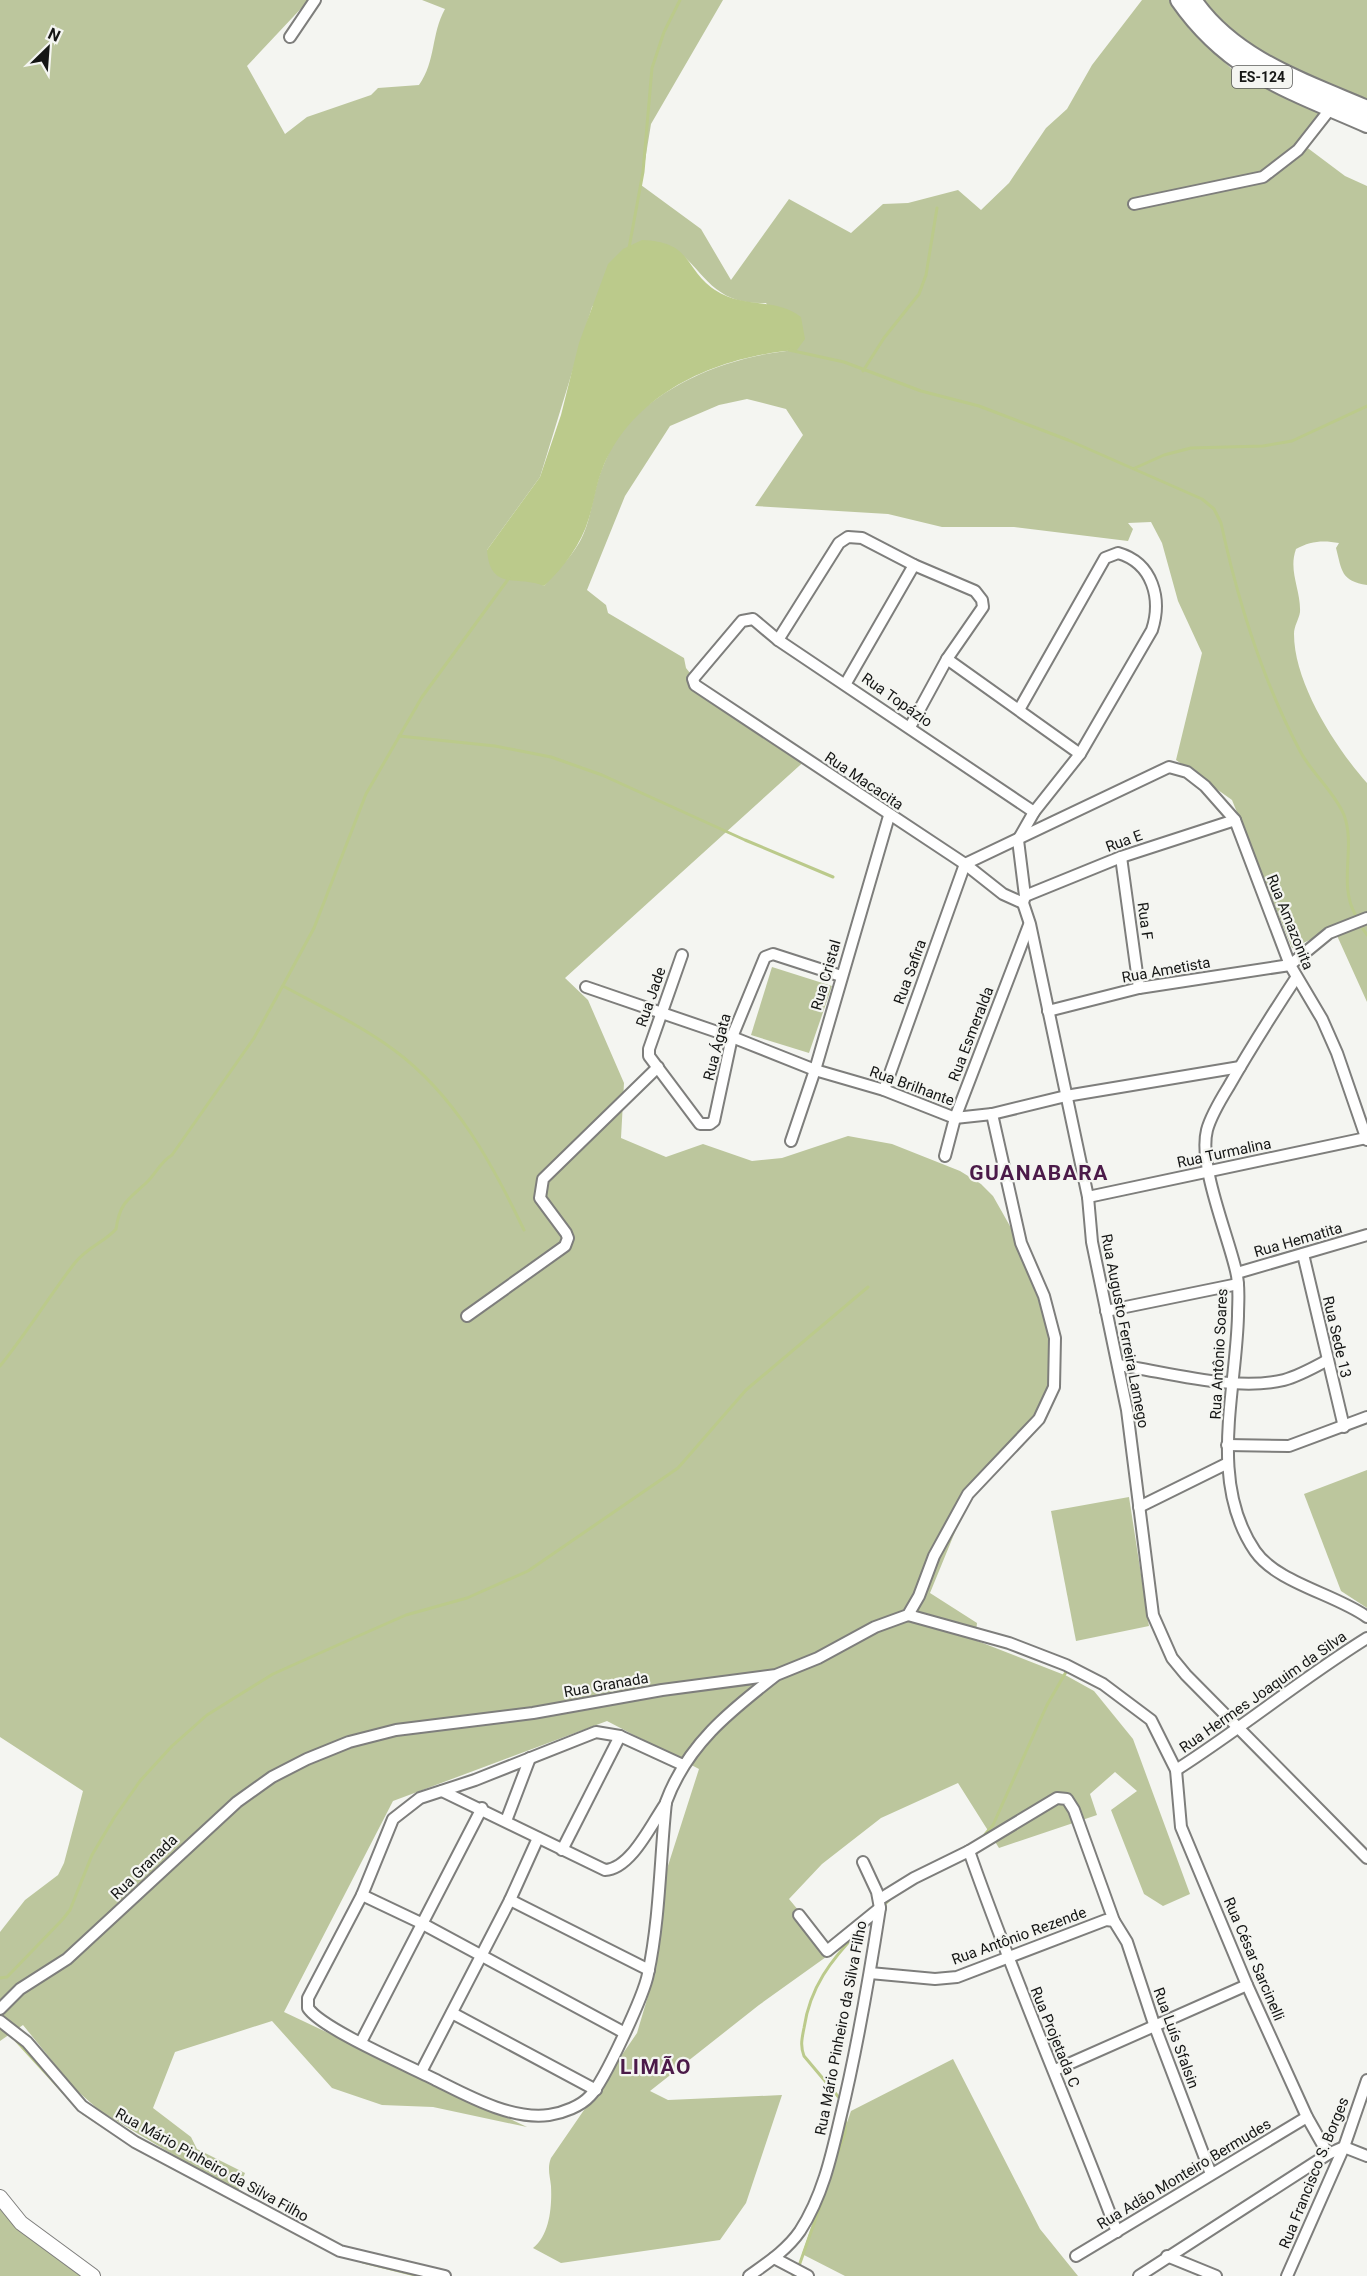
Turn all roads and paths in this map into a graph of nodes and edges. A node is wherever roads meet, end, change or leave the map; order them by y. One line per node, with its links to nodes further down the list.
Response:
1 (315, 0): 4 (street)
2 (1179, 0): 5 (main road, ES-124)
3 (1193, 0): 6 (main road, ES-124)
4 (290, 37)
5 (1331, 108): 7 (main road, ES-124); 8 (street)
6 (1367, 109)
7 (1367, 124)
8 (1134, 204)
9 (914, 566): 10 (street); 11 (street); 13 (street)
10 (778, 640): 12 (street, Rua Topázio); 13 (street, Rua Topázio)
11 (947, 658): 14 (street); 15 (street)
12 (693, 679): 18 (street, Rua Macacita)
13 (846, 683): 15 (street, Rua Topázio)
14 (1020, 708): 16 (street); 16 (street)
15 (910, 727): 17 (street, Rua Topázio)
16 (1080, 754): 17 (street)
17 (1034, 812): 20 (street)
18 (889, 816): 22 (street, Rua Macacita); 28 (street, Rua Cristal)
19 (1235, 820): 20 (street, Rua Amazonita); 21 (street, Rua E); 27 (street, Rua Amazonita)
20 (1018, 840): 22 (street); 23 (street, Rua Augusto Ferreira Lamego)
21 (1121, 858): 23 (street, Rua E); 31 (street, Rua F)
22 (965, 864): 23 (street, Rua Macacita); 38 (street, Rua Safira)
23 (1024, 900): 25 (street, Rua Augusto Ferreira Lamego)
24 (1367, 918): 27 (street)
25 (1030, 924): 32 (street, Rua Augusto Ferreira Lamego); 41 (street, Rua Esmeralda)
26 (682, 955): 33 (street, Rua Jade)
27 (1290, 965): 29 (street, Rua Amazonita); 31 (street, Rua Ametista)
28 (841, 976): 34 (street, Rua Ágata); 37 (street, Rua Cristal)
29 (1296, 978): 36 (street, Rua Antônio Soares); 42 (street, Rua Amazonita)
30 (586, 987): 33 (street, Rua Brilhante)
31 (1139, 988): 32 (street, Rua Ametista)
32 (1048, 1011): 39 (street, Rua Augusto Ferreira Lamego)
33 (662, 1015): 34 (street, Rua Brilhante); 35 (street, Rua Jade)
34 (732, 1037): 35 (street, Rua Ágata); 37 (street, Rua Brilhante)
35 (658, 1067): 51 (street)
36 (1240, 1067): 39 (street, Rua Brilhante); 45 (street, Rua Antônio Soares)
37 (815, 1070): 38 (street, Rua Brilhante); 43 (street, Rua Cristal)
38 (884, 1090): 41 (street, Rua Brilhante)
39 (1066, 1096): 40 (street, Rua Brilhante); 46 (street, Rua Augusto Ferreira Lamego)
40 (992, 1114): 41 (street, Rua Brilhante); 60 (street)
41 (955, 1118): 44 (street, Rua Esmeralda)
42 (1366, 1139): 45 (street, Rua Turmalina)
43 (790, 1141)
44 (945, 1156)
45 (1209, 1171): 46 (street, Rua Turmalina); 49 (street, Rua Antônio Soares)
46 (1088, 1197): 50 (street, Rua Augusto Ferreira Lamego)
47 (1367, 1235): 48 (street, Rua Hematita)
48 (1303, 1254): 49 (street, Rua Hematita); 52 (street, Rua Sede 13)
49 (1238, 1278): 50 (street, Rua Hematita); 54 (street, Rua Antônio Soares)
50 (1106, 1311): 53 (street, Rua Augusto Ferreira Lamego)
51 (467, 1316)
52 (1326, 1361): 54 (street); 56 (street, Rua Sede 13)
53 (1118, 1365): 54 (street); 59 (street, Rua Augusto Ferreira Lamego)
54 (1235, 1382): 57 (street, Rua Antônio Soares)
55 (1367, 1418): 56 (street)
56 (1344, 1427): 57 (street)
57 (1227, 1445): 58 (street, Rua Antônio Soares)
58 (1226, 1464): 59 (street); 61 (street, Rua Antônio Soares)
59 (1139, 1507): 64 (street, Rua Augusto Ferreira Lamego)
60 (908, 1615): 63 (street, Rua Granada); 68 (street)
61 (1367, 1617)
62 (1367, 1638): 64 (street, Rua Hermes Joaquim da Silva)
63 (776, 1676): 67 (street); 89 (street, Rua Granada)
64 (1239, 1730): 68 (street, Rua Hermes Joaquim da Silva); 76 (street, Rua Augusto Ferreira Lamego)
65 (620, 1736): 66 (street); 67 (street); 74 (street)
66 (530, 1758): 69 (street); 72 (street)
67 (683, 1765): 70 (street)
68 (1176, 1770): 88 (street, Rua César Sarcinelli)
69 (442, 1791): 71 (street); 78 (street)
70 (666, 1802): 74 (street); 86 (street)
71 (482, 1808): 72 (street); 83 (street)
72 (506, 1821): 73 (street)
73 (538, 1838): 74 (street); 79 (street)
74 (562, 1850)
75 (969, 1851): 80 (street); 82 (street, Rua Luís Sfalsin); 85 (street, Rua Projetada C)
76 (1367, 1858)
77 (862, 1862): 80 (street)
78 (362, 1895): 83 (street); 94 (street)
79 (510, 1900): 84 (street); 86 (street)
80 (880, 1904): 81 (street); 87 (street, Rua Mário Pinheiro da Silva Filho)
81 (799, 1915)
82 (1110, 1920): 85 (street, Rua Antônio Rezende); 92 (street, Rua Luís Sfalsin)
83 (421, 1923): 84 (street); 94 (street)
84 (480, 1956): 90 (street); 93 (street)
85 (1007, 1959): 87 (street, Rua Antônio Rezende); 95 (street, Rua Projetada C)
86 (649, 1970): 93 (street)
87 (870, 1973): 108 (street, Rua Mário Pinheiro da Silva Filho)
88 (1247, 1985): 92 (street); 99 (street, Rua César Sarcinelli)
89 (0, 2009)
90 (452, 2013): 96 (street); 98 (street)
91 (0, 2021): 111 (street, Rua Mário Pinheiro da Silva Filho)
92 (1155, 2026): 95 (street); 103 (street, Rua Luís Sfalsin)
93 (623, 2032): 98 (street)
94 (361, 2042): 96 (street)
95 (1055, 2070): 105 (street, Rua Projetada C)
96 (421, 2072): 98 (street)
97 (1367, 2080): 100 (street, Rua Francisco S. Borges)
98 (596, 2090)
99 (1307, 2117): 101 (street, Rua César Sarcinelli); 103 (street, Rua Adão Monteiro Bermudes)
100 (1344, 2147): 101 (street); 102 (street); 116 (street, Rua Francisco S. Borges)
101 (1328, 2154): 107 (street)
102 (1367, 2156)
103 (1211, 2174): 105 (street, Rua Adão Monteiro Bermudes)
104 (0, 2197): 110 (street)
105 (1117, 2232): 106 (street, Rua Adão Monteiro Bermudes)
106 (1076, 2256)
107 (1167, 2256): 109 (street); 114 (street)
108 (774, 2258): 112 (street, Rua Mário Pinheiro da Silva Filho); 113 (street)
109 (1193, 2272): 115 (street)
110 (93, 2276)
111 (445, 2276)
112 (749, 2276)
113 (808, 2276)
114 (1139, 2276)
115 (1216, 2276)
116 (1287, 2276)

